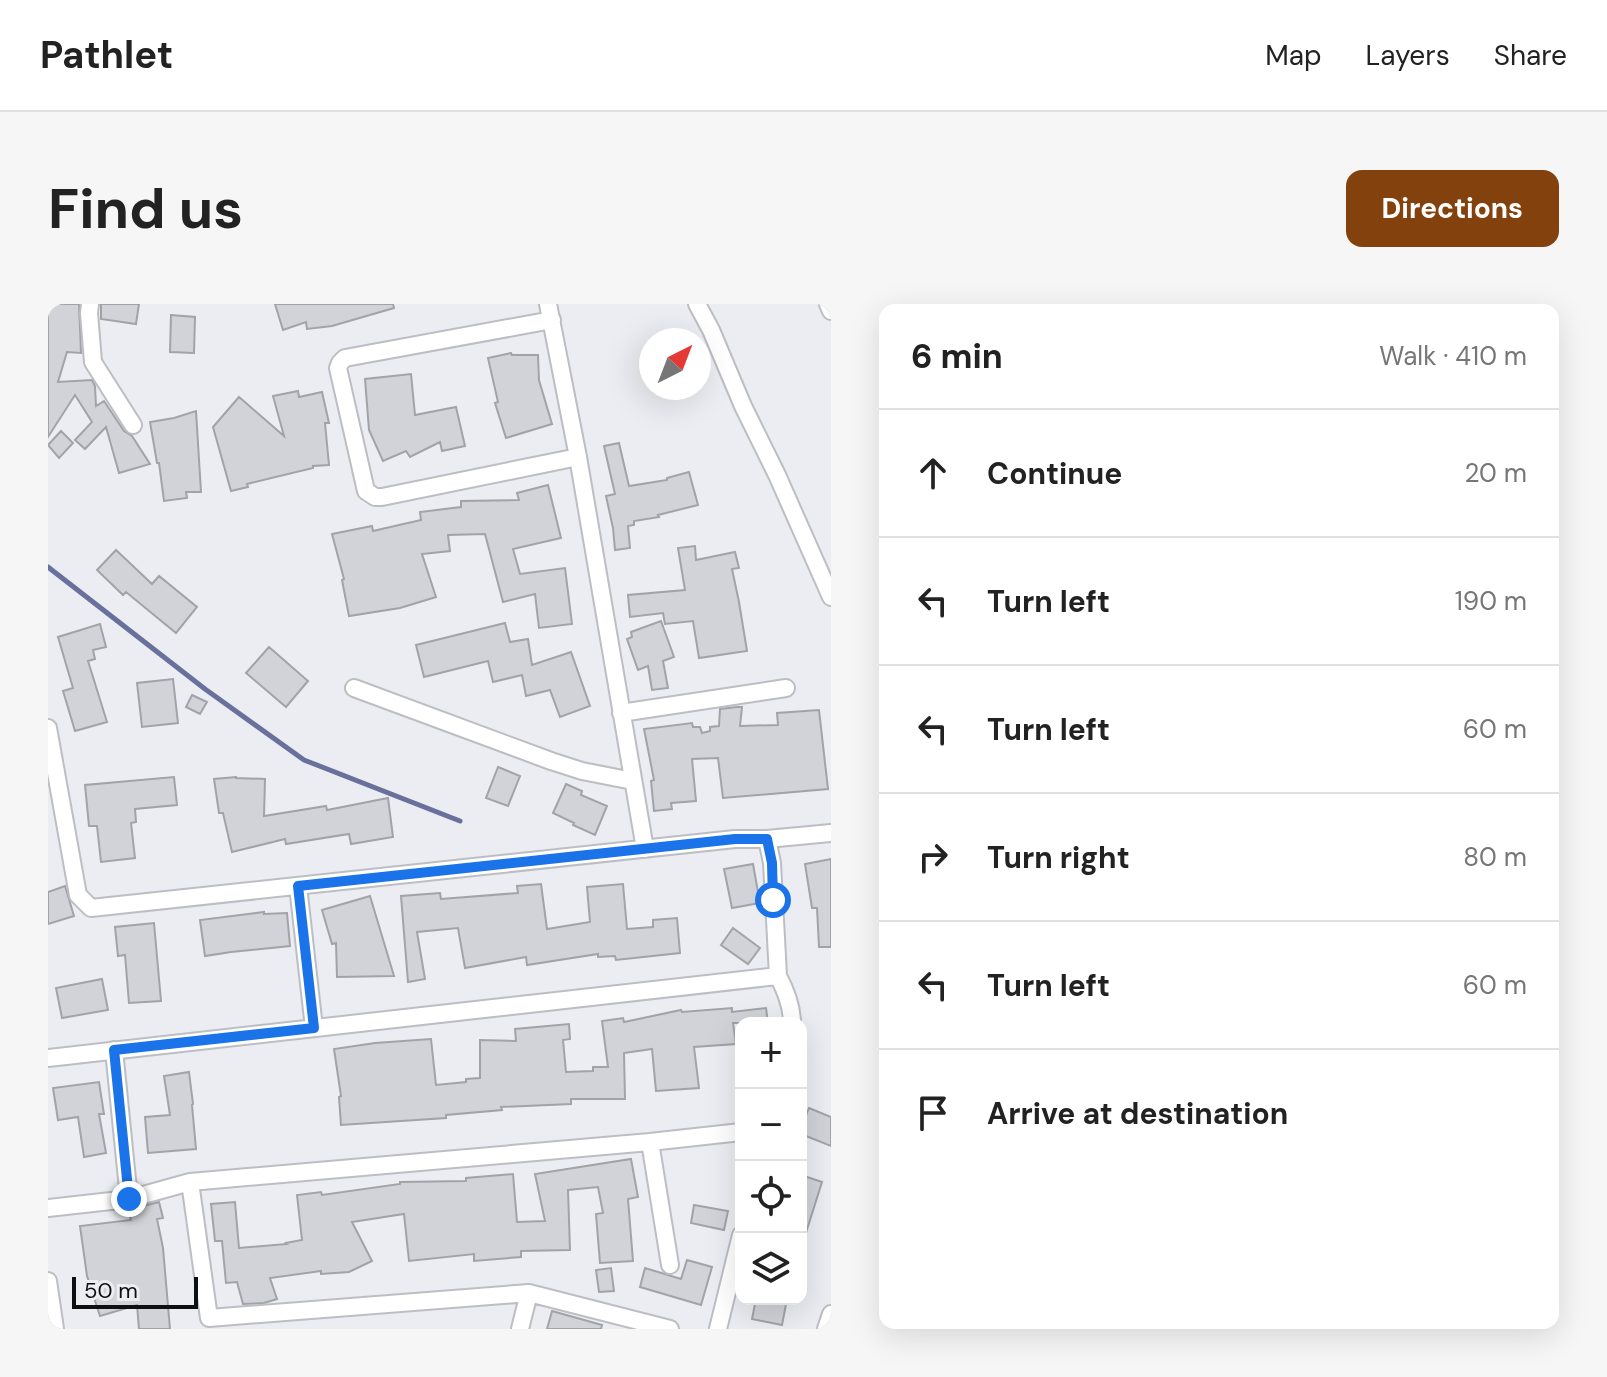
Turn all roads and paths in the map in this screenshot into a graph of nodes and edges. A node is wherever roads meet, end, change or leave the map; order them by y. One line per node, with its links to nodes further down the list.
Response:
1 (90, 304): 6 (street)
2 (697, 304): 8 (street)
3 (828, 304): 4 (street)
4 (831, 311)
5 (550, 312): 7 (street); 7 (street)
6 (133, 425)
7 (578, 457): 11 (street)
8 (831, 597)
9 (354, 688): 13 (street)
10 (786, 688): 11 (street)
11 (621, 713): 13 (street)
12 (48, 728): 17 (street)
13 (633, 781): 16 (street)
14 (831, 833): 15 (street)
15 (767, 839): 16 (street); 18 (street)
16 (645, 849): 17 (street)
17 (298, 886): 20 (street)
18 (778, 976): 19 (street); 20 (street)
19 (792, 1017)
20 (314, 1028): 21 (street)
21 (114, 1050): 22 (street); 26 (street)
22 (48, 1058)
23 (735, 1133): 24 (street)
24 (650, 1142): 25 (street); 29 (street)
25 (190, 1182): 26 (street); 33 (street)
26 (129, 1199): 27 (street)
27 (48, 1208)
28 (735, 1260): 37 (street)
29 (670, 1265)
30 (48, 1281): 34 (street)
31 (529, 1293): 33 (street); 35 (street); 36 (street)
32 (831, 1314): 38 (street)
33 (209, 1324)
34 (55, 1329)
35 (520, 1329)
36 (670, 1329)
37 (718, 1329)
38 (826, 1329)

